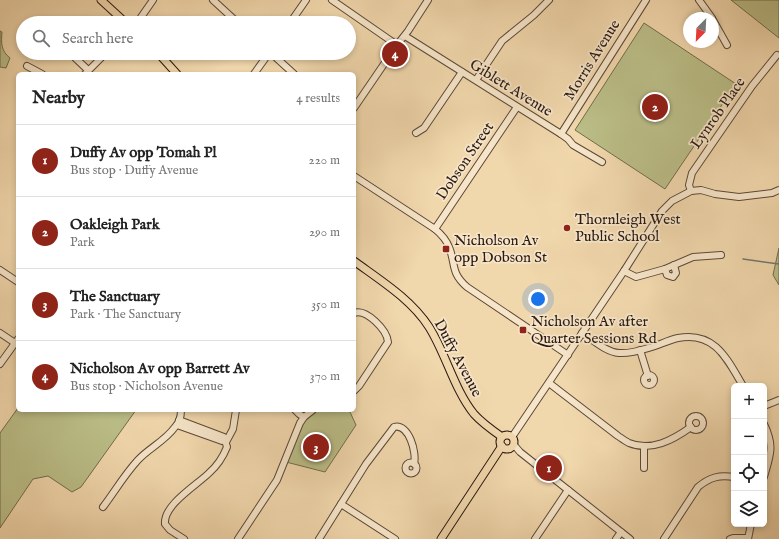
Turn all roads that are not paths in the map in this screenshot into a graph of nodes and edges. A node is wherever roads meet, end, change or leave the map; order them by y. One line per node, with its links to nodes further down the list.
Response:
1 (101, 0): 11 (main road)
2 (153, 0): 12 (street)
3 (213, 0): 13 (street)
4 (306, 0): 14 (street)
5 (332, 0): 15 (street)
6 (428, 0): 18 (street)
7 (549, 0): 34 (street)
8 (646, 0): 38 (street, Morris Avenue)
9 (699, 0): 10 (street)
10 (708, 12)
11 (118, 16)
12 (140, 16)
13 (230, 16)
14 (295, 16)
15 (355, 16)
16 (356, 17): 19 (street)
17 (719, 31): 20 (street)
18 (405, 36): 19 (street); 33 (street, Giblett Avenue)
19 (397, 45): 35 (street)
20 (727, 46)
21 (777, 55): 42 (street, Lynrob Place)
22 (76, 60): 29 (street)
23 (99, 60): 29 (street)
24 (164, 60): 30 (main road)
25 (265, 60): 31 (street)
26 (278, 60): 32 (street)
27 (27, 66): 28 (street)
28 (38, 72)
29 (87, 72)
30 (175, 72)
31 (256, 72)
32 (292, 72)
33 (462, 72): 34 (street, Giblett Avenue); 37 (street)
34 (476, 80): 36 (street, Giblett Avenue)
35 (356, 105)
36 (517, 107): 38 (street, Giblett Avenue); 43 (street, Dobson Street)
37 (416, 133)
38 (561, 134): 39 (street, Giblett Avenue)
39 (602, 162)
40 (356, 177): 43 (street)
41 (779, 190): 42 (street)
42 (691, 191): 49 (street)
43 (435, 229): 56 (street)
44 (721, 255): 46 (street)
45 (356, 263): 72 (main road, Duffy Avenue)
46 (674, 265): 47 (street); 47 (street)
47 (665, 269): 49 (street)
48 (0, 270): 50 (street)
49 (624, 271): 52 (street)
50 (16, 281)
51 (356, 312): 61 (street)
52 (582, 332): 55 (street); 56 (street)
53 (0, 333): 54 (street)
54 (16, 341): 57 (street)
55 (640, 350): 58 (street); 60 (street)
56 (568, 354): 59 (street)
57 (0, 364)
58 (648, 376)
59 (549, 383): 73 (street); 77 (street)
60 (741, 383)
61 (356, 389)
62 (779, 400): 63 (street)
63 (767, 405)
64 (181, 412): 69 (street)
65 (236, 412): 74 (street)
66 (298, 412): 68 (street)
67 (310, 412): 68 (street)
68 (304, 417): 88 (street)
69 (178, 423): 74 (street); 84 (street)
70 (691, 427): 77 (street)
71 (767, 431): 79 (street)
72 (502, 437): 73 (main road); 76 (main road)
73 (512, 437): 75 (main road)
74 (226, 441): 87 (street)
75 (514, 444): 76 (main road); 82 (street)
76 (502, 446): 91 (main road)
77 (644, 446): 80 (street)
78 (414, 464): 83 (street)
79 (767, 464)
80 (644, 468)
81 (731, 477): 95 (street)
82 (568, 490): 86 (street); 92 (street)
83 (341, 504): 89 (street); 90 (street)
84 (104, 507)
85 (751, 527): 97 (street)
86 (621, 532): 93 (street); 94 (street)
87 (184, 539)
88 (238, 539)
89 (318, 539)
90 (394, 539)
91 (441, 539)
92 (536, 539)
93 (616, 539)
94 (630, 539)
95 (664, 539)
96 (730, 539): 97 (street)
97 (748, 539)

